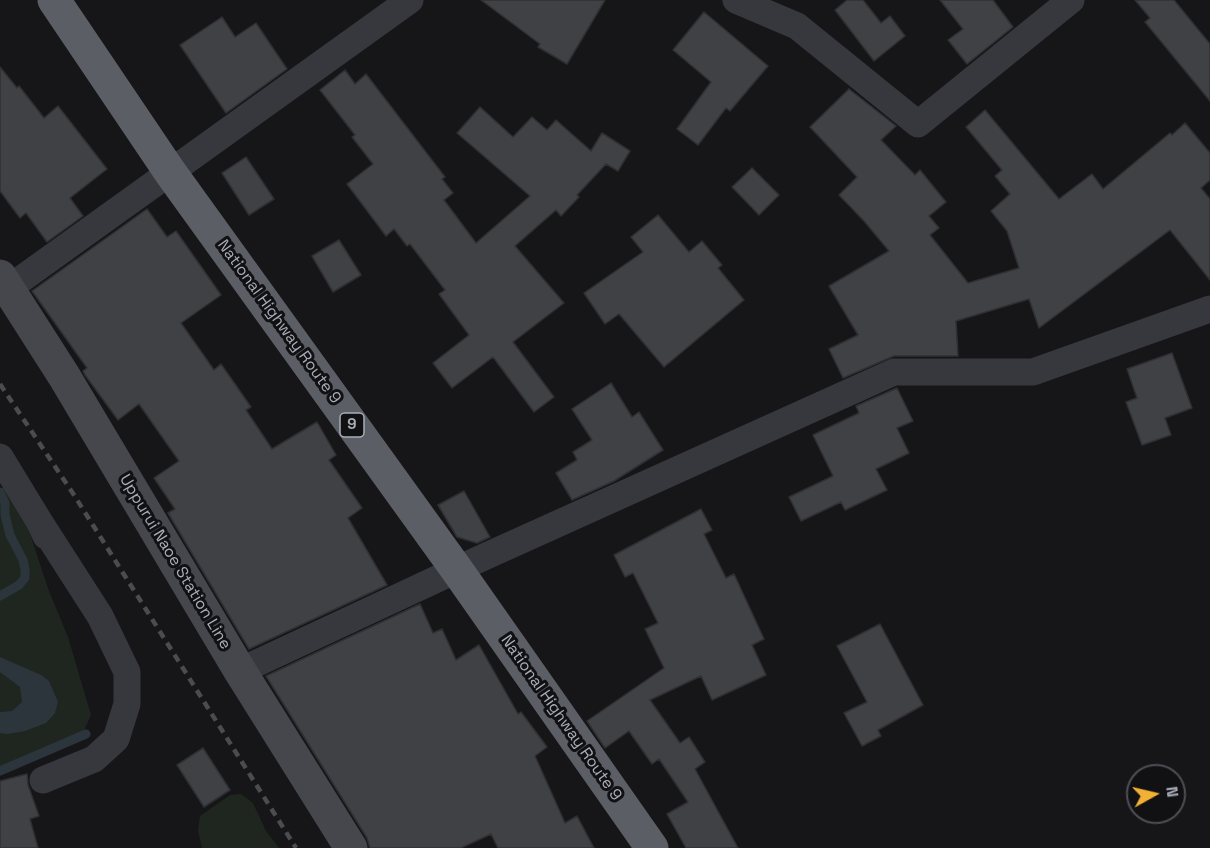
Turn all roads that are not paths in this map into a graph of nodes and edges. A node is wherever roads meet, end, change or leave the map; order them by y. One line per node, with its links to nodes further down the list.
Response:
1 (54, 0): 5 (highway, National Highway Route 9 / 9)
2 (410, 0): 5 (street)
3 (736, 0): 4 (street)
4 (1071, 0)
5 (170, 172): 6 (street); 10 (highway, National Highway Route 9 / 9)
6 (4, 282): 12 (main road, Uppurui Naoe Station Line)
7 (1210, 309): 10 (street)
8 (1, 460): 9 (street)
9 (39, 521): 11 (street); 13 (street)
10 (457, 570): 12 (street); 15 (highway, National Highway Route 9 / 9)
11 (73, 594)
12 (240, 671): 14 (main road, Uppurui Naoe Station Line)
13 (43, 780)
14 (351, 848)
15 (652, 848)

